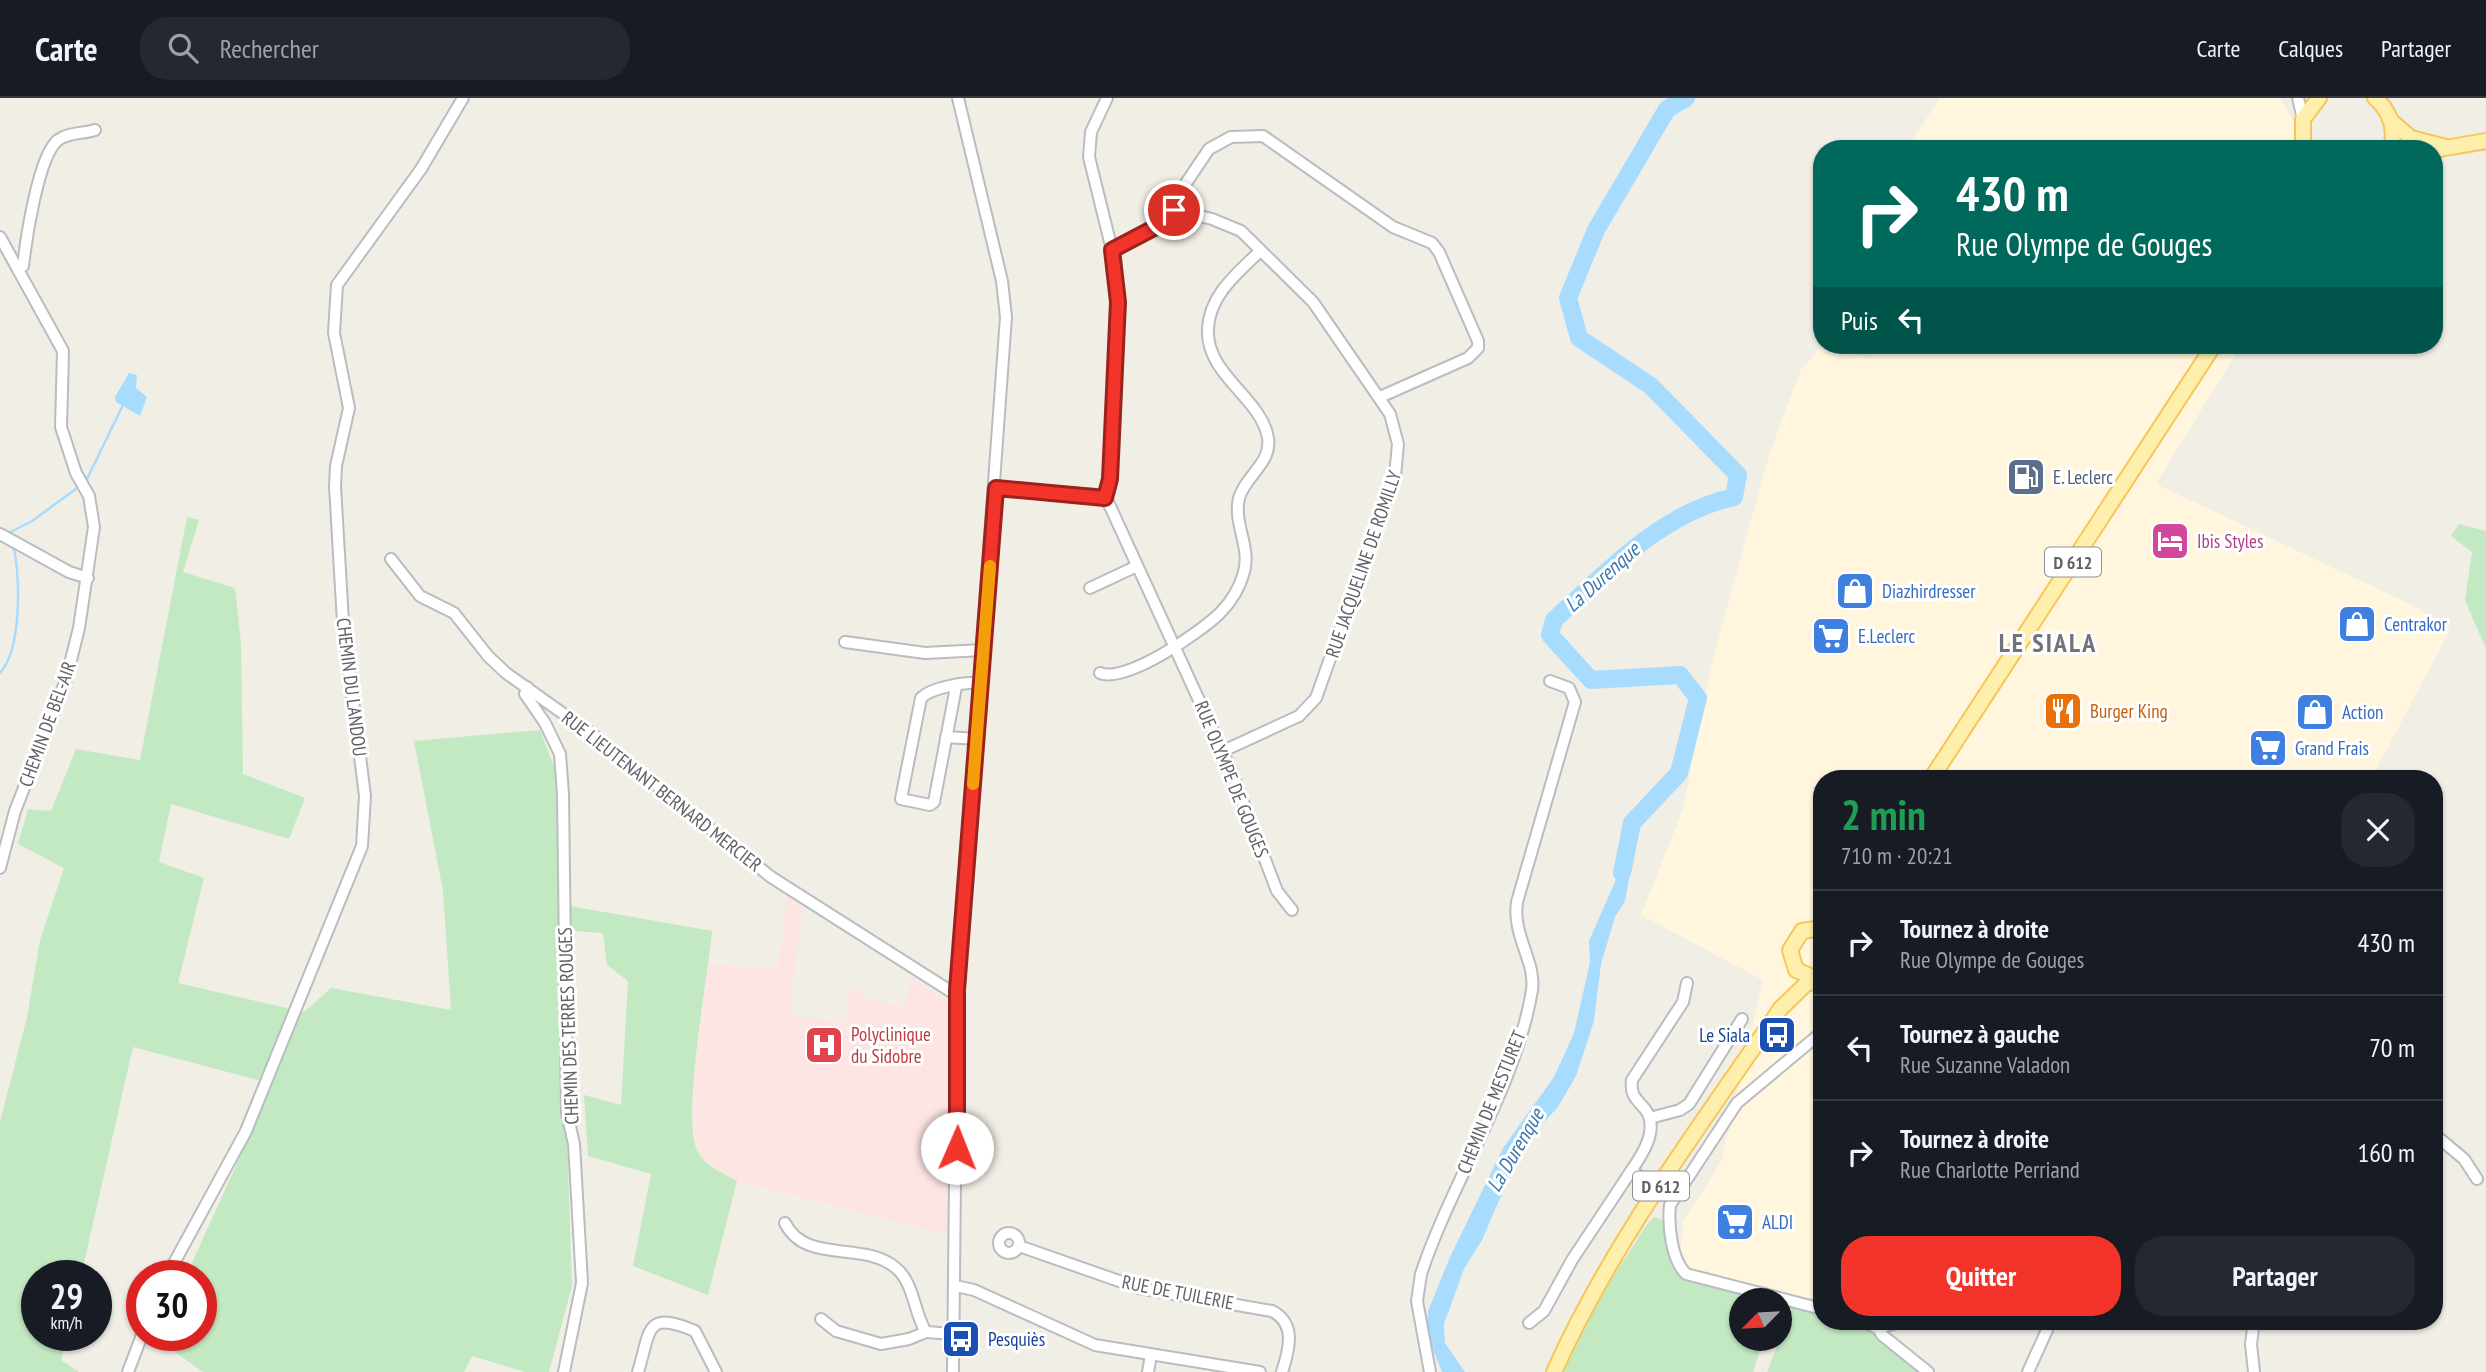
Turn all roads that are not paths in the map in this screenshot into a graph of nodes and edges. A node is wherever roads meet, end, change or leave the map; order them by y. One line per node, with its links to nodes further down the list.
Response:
1 (463, 98): 59 (street, CHEMIN DU LANDOU)
2 (958, 98): 22 (street)
3 (1107, 98): 17 (street)
4 (2298, 98): 8 (street)
5 (2319, 98): 8 (main road)
6 (2375, 98): 7 (main road)
7 (2388, 110): 11 (main road); 12 (main road)
8 (2303, 119): 10 (main road)
9 (95, 130): 19 (street)
10 (2303, 140)
11 (2392, 140)
12 (2416, 140)
13 (2486, 141): 14 (main road)
14 (2443, 148)
15 (1174, 210): 17 (street); 18 (street, RUE JACQUELINE DE ROMILLY); 21 (street)
16 (0, 237): 19 (street, CHEMIN DE BEL-AIR)
17 (1112, 250): 23 (street)
18 (1260, 251): 21 (street, RUE JACQUELINE DE ROMILLY); 30 (street)
19 (20, 268): 27 (street, CHEMIN DE BEL-AIR)
20 (2208, 354): 40 (main road, D 612)
21 (1380, 397): 39 (street, RUE JACQUELINE DE ROMILLY)
22 (996, 488): 23 (street); 31 (street)
23 (1105, 498): 26 (street, RUE OLYMPE DE GOUGES)
24 (0, 534): 27 (street)
25 (391, 559): 35 (street, RUE LIEUTENANT BERNARD MERCIER)
26 (1137, 566): 28 (street); 30 (street, RUE OLYMPE DE GOUGES)
27 (88, 578): 41 (street, CHEMIN DE BEL-AIR)
28 (1090, 588)
29 (845, 642): 31 (street)
30 (1174, 645): 32 (street); 39 (street, RUE OLYMPE DE GOUGES)
31 (984, 650): 34 (street)
32 (1100, 673)
33 (1550, 681): 80 (street, CHEMIN DE MESTURET)
34 (981, 683): 36 (street); 38 (street)
35 (527, 687): 48 (street, RUE LIEUTENANT BERNARD MERCIER); 73 (street, CHEMIN DES TERRES ROUGES)
36 (956, 687): 37 (street); 37 (street)
37 (946, 734): 38 (street)
38 (977, 739): 48 (street)
39 (1223, 751): 42 (street, RUE OLYMPE DE GOUGES)
40 (1937, 770)
41 (0, 868)
42 (1292, 910)
43 (1813, 930): 44 (main road)
44 (1792, 963): 45 (main road); 49 (main road, D 612)
45 (1813, 978)
46 (1813, 982): 49 (main road, D 612)
47 (1687, 983): 52 (street)
48 (957, 996): 60 (street)
49 (1781, 1007): 56 (main road, D 612)
50 (1742, 1019): 52 (street)
51 (1813, 1039): 61 (street)
52 (1650, 1118): 54 (street)
53 (2443, 1141): 55 (street)
54 (1631, 1171): 56 (street); 63 (street)
55 (2477, 1179)
56 (1660, 1189): 81 (main road, D 612)
57 (785, 1223): 67 (street)
58 (1019, 1246): 79 (street, RUE DE TUILERIE)
59 (176, 1260)
60 (955, 1286): 68 (street); 70 (street)
61 (1813, 1306)
62 (821, 1319): 67 (street)
63 (1529, 1323)
64 (1879, 1330): 82 (street)
65 (2047, 1330): 83 (street)
66 (2253, 1330): 84 (street)
67 (926, 1332): 68 (street)
68 (954, 1334): 76 (street)
69 (136, 1351): 72 (street)
70 (1150, 1355): 77 (street); 78 (street)
71 (715, 1369): 74 (street); 75 (street)
72 (128, 1372)
73 (564, 1372)
74 (638, 1372)
75 (727, 1372)
76 (953, 1372)
77 (1148, 1372)
78 (1260, 1372)
79 (1282, 1372)
80 (1430, 1372)
81 (1554, 1372)
82 (1928, 1372)
83 (2028, 1372)
84 (2254, 1372)

